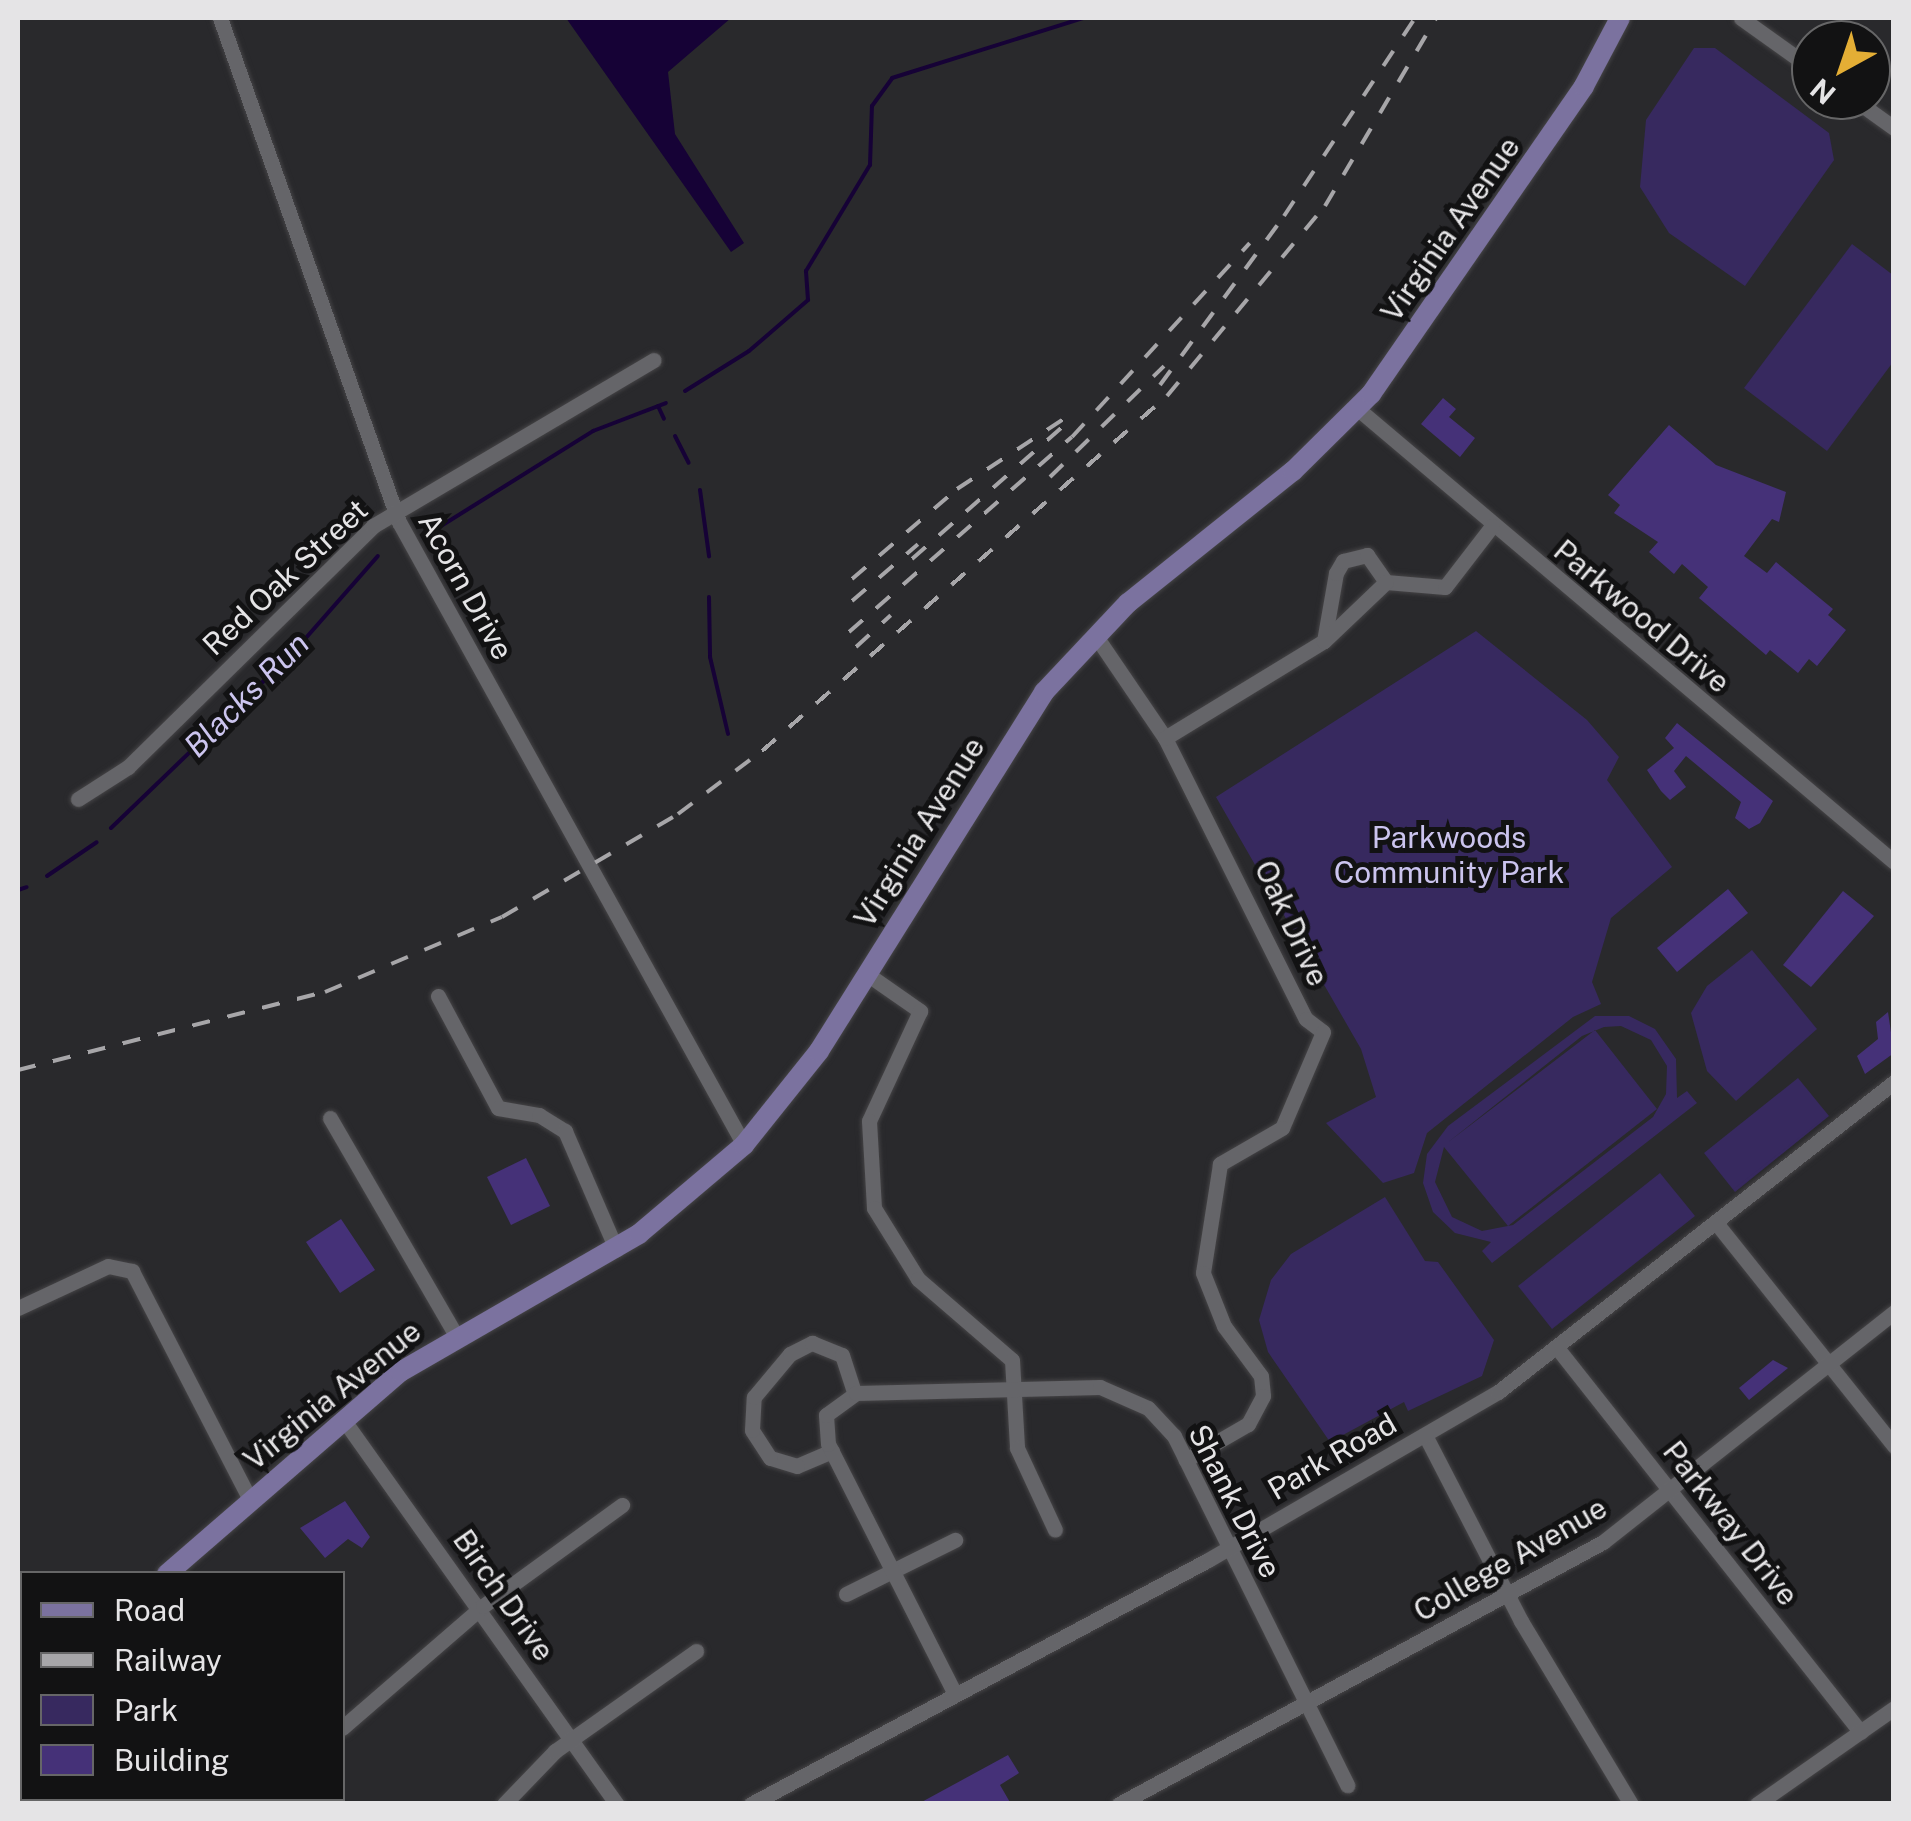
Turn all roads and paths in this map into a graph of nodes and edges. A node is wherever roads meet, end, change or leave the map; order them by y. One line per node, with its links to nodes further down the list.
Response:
1 (220, 18): 7 (street, Acorn Drive)
2 (1620, 18): 6 (main road, Virginia Avenue)
3 (1742, 18): 4 (street)
4 (1791, 54)
5 (654, 360): 7 (street, Red Oak Street)
6 (1358, 409): 8 (street, Parkwood Drive); 10 (main road, Virginia Avenue)
7 (394, 512): 13 (street, Red Oak Street); 19 (street, Acorn Drive)
8 (1492, 526): 9 (street); 14 (street, Parkwood Drive)
9 (1386, 582): 11 (street); 11 (street)
10 (1094, 634): 12 (street, Oak Drive); 15 (main road, Virginia Avenue)
11 (1324, 641): 12 (street)
12 (1165, 738): 33 (street, Oak Drive)
13 (78, 800)
14 (1894, 862)
15 (867, 974): 19 (main road, Virginia Avenue); 27 (street)
16 (438, 996): 21 (street)
17 (1894, 1082): 20 (street, Park Road)
18 (330, 1118): 24 (street)
19 (744, 1145): 21 (main road, Virginia Avenue)
20 (1718, 1224): 25 (street, Park Road); 26 (street)
21 (616, 1249): 24 (main road, Virginia Avenue)
22 (18, 1308): 35 (street)
23 (1894, 1312): 26 (street, College Avenue)
24 (456, 1335): 29 (main road, Virginia Avenue)
25 (1558, 1349): 30 (street, Park Road); 34 (street, Parkway Drive)
26 (1828, 1365): 31 (street); 34 (street, College Avenue)
27 (1016, 1386): 28 (street, Shank Drive); 33 (street, Shank Drive); 37 (street)
28 (854, 1394): 32 (street); 32 (street)
29 (343, 1420): 35 (main road, Virginia Avenue); 44 (street, Birch Drive)
30 (1425, 1434): 39 (street, Park Road); 43 (street)
31 (1894, 1446)
32 (832, 1451): 40 (street)
33 (1186, 1460): 39 (street, Shank Drive)
34 (1670, 1491): 43 (street, College Avenue); 50 (street, Parkway Drive)
35 (250, 1500): 41 (main road, Virginia Avenue)
36 (622, 1505): 44 (street)
37 (1056, 1530)
38 (955, 1540): 40 (street)
39 (1228, 1546): 46 (street, Park Road); 47 (street, Shank Drive)
40 (894, 1570): 42 (street); 46 (street)
41 (170, 1571)
42 (846, 1594)
43 (1507, 1596): 47 (street, College Avenue); 57 (street)
44 (483, 1606): 49 (street); 51 (street, Birch Drive)
45 (696, 1652): 51 (street)
46 (955, 1694): 55 (street, Park Road)
47 (1306, 1704): 52 (street, Shank Drive); 56 (street, College Avenue)
48 (1894, 1708): 50 (street)
49 (345, 1725)
50 (1860, 1732): 58 (street)
51 (570, 1740): 53 (street); 54 (street, Birch Drive)
52 (1346, 1785)
53 (504, 1804)
54 (616, 1804)
55 (751, 1804)
56 (1119, 1804)
57 (1631, 1804)
58 (1758, 1804)

